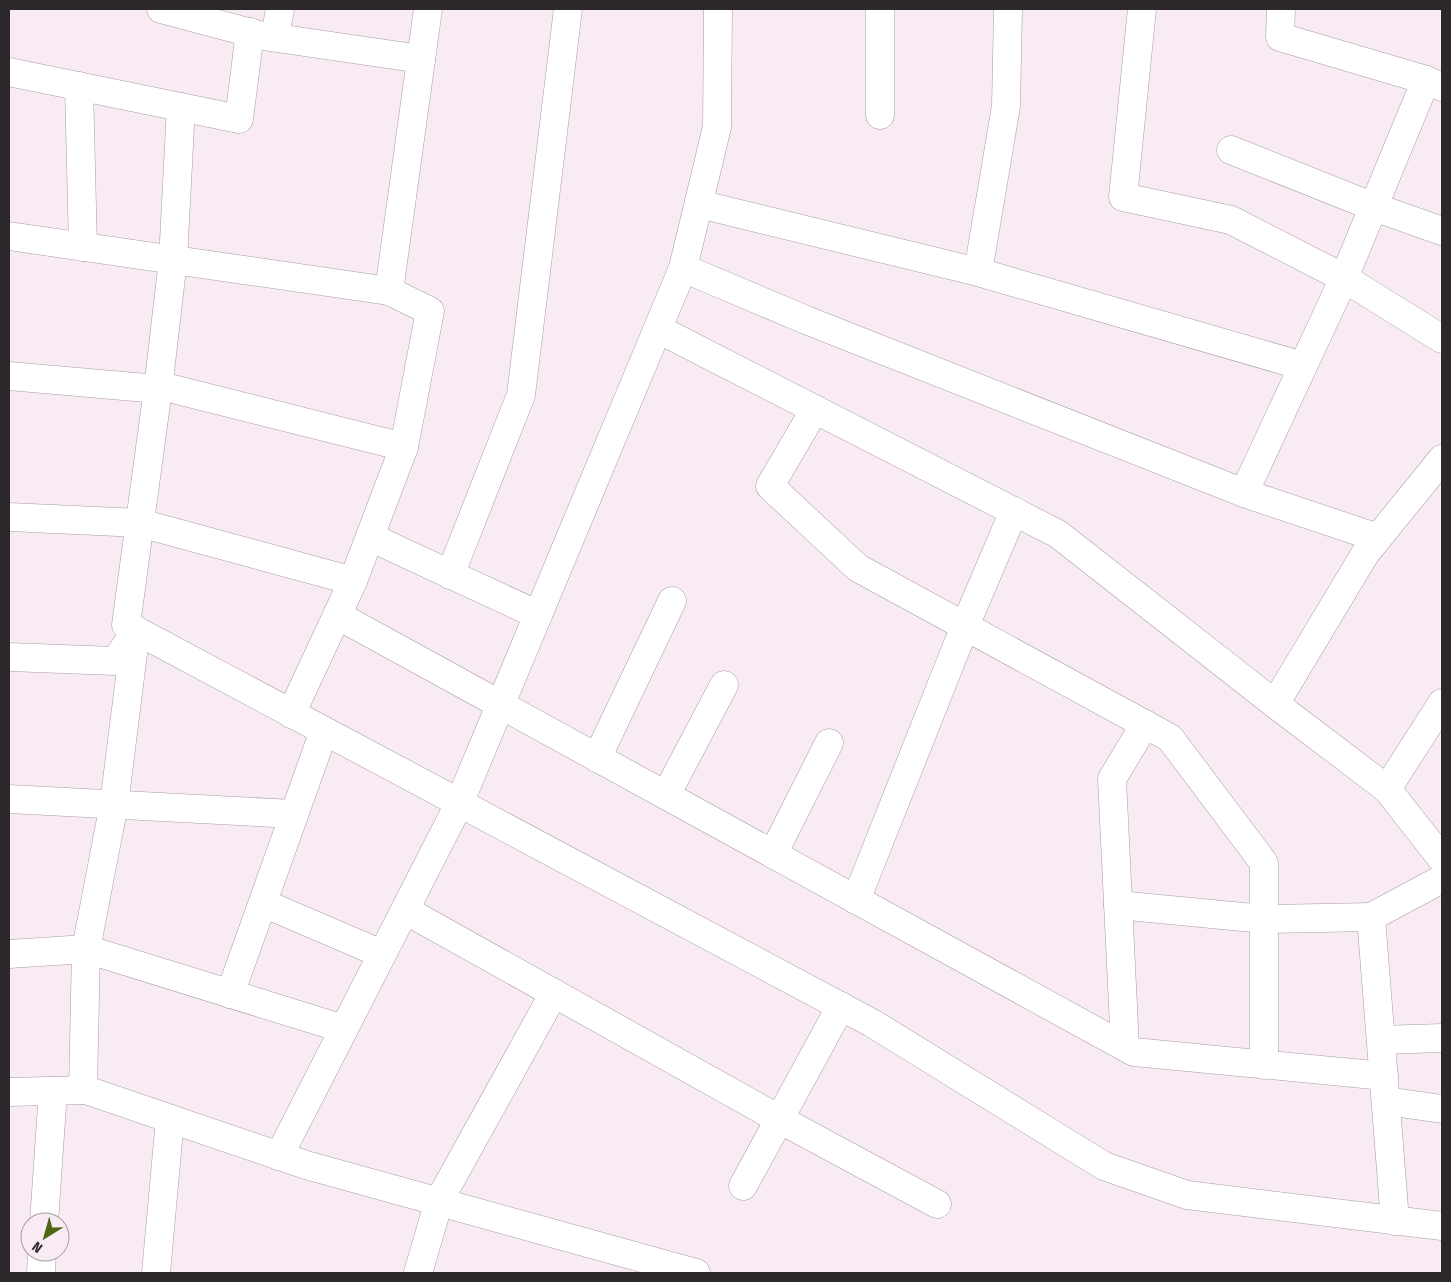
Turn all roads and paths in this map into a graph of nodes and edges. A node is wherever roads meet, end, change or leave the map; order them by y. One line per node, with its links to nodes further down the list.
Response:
1 (161, 9): 10 (street)
2 (280, 9): 10 (street)
3 (428, 9): 11 (street)
4 (568, 9): 42 (street)
5 (718, 9): 18 (street)
6 (880, 9): 16 (street)
7 (1008, 9): 25 (street)
8 (1142, 9): 26 (street)
9 (1281, 9): 13 (street)
10 (262, 35): 11 (street); 15 (street)
11 (421, 59): 27 (street)
12 (9, 72): 14 (street)
13 (1434, 84): 19 (street)
14 (79, 86): 15 (street); 22 (street)
15 (181, 107): 23 (street)
16 (880, 115)
17 (1231, 150): 19 (street)
18 (699, 204): 24 (street); 25 (street)
19 (1374, 207): 20 (street); 26 (street)
20 (1442, 231)
21 (9, 236): 22 (street)
22 (83, 247): 23 (street)
23 (173, 260): 27 (street); 32 (street)
24 (684, 268): 28 (street); 36 (street)
25 (978, 272): 30 (street)
26 (1344, 278): 29 (street); 30 (street)
27 (389, 291): 34 (street)
28 (658, 329): 33 (street); 46 (street)
29 (1442, 339)
30 (1303, 366): 36 (street)
31 (9, 376): 32 (street)
32 (158, 389): 34 (street); 39 (street)
33 (815, 409): 37 (street); 47 (street)
34 (404, 447): 40 (street)
35 (1442, 459): 41 (street)
36 (1244, 493): 41 (street)
37 (1014, 511): 47 (street); 53 (street)
38 (9, 517): 39 (street)
39 (140, 523): 43 (street); 48 (street)
40 (370, 537): 42 (street); 43 (street)
41 (1378, 538): 53 (street)
42 (450, 575): 46 (street)
43 (353, 581): 45 (street)
44 (672, 601): 58 (street)
45 (337, 614): 52 (street); 54 (street)
46 (538, 615): 52 (street)
47 (965, 626): 55 (street); 68 (street)
48 (136, 630): 49 (street); 54 (street); 62 (street)
49 (9, 657)
50 (724, 686): 60 (street)
51 (1442, 703): 59 (street)
52 (501, 704): 58 (street); 63 (street)
53 (1275, 704): 59 (street)
54 (291, 714): 56 (street)
55 (1145, 724): 70 (street); 73 (street)
56 (324, 731): 63 (street); 64 (street)
57 (829, 743): 65 (street)
58 (598, 758): 60 (street)
59 (1387, 789): 66 (street)
60 (666, 795): 65 (street)
61 (9, 799): 62 (street)
62 (114, 804): 64 (street); 74 (street)
63 (459, 804): 71 (street); 79 (street)
64 (294, 814): 69 (street)
65 (773, 854): 68 (street)
66 (1442, 859)
67 (1442, 878): 72 (street)
68 (856, 900): 83 (street)
69 (263, 903): 76 (street); 78 (street)
70 (1118, 905): 73 (street); 83 (street)
71 (405, 910): 76 (street); 77 (street)
72 (1371, 917): 73 (street); 82 (street)
73 (1264, 919): 84 (street)
74 (86, 949): 75 (street); 78 (street); 86 (street)
75 (9, 954)
76 (382, 954): 80 (street)
77 (554, 993): 90 (street); 94 (street)
78 (230, 994): 80 (street)
79 (841, 1006): 90 (street); 97 (street)
80 (344, 1029): 92 (street)
81 (1442, 1038): 82 (street)
82 (1381, 1040): 85 (street)
83 (1125, 1047): 84 (street)
84 (1264, 1065): 85 (street)
85 (1385, 1089): 89 (street); 97 (street)
86 (83, 1090): 87 (street); 91 (street)
87 (53, 1091): 88 (street); 96 (street)
88 (9, 1092)
89 (1442, 1110)
90 (779, 1118): 93 (street); 95 (street)
91 (170, 1119): 92 (street); 99 (street)
92 (279, 1156): 94 (street)
93 (743, 1186)
94 (439, 1202): 100 (street); 101 (street)
95 (937, 1204)
96 (45, 1212)
97 (1395, 1221): 98 (street)
98 (1442, 1226)
99 (156, 1273)
100 (418, 1273)
101 (696, 1273)

